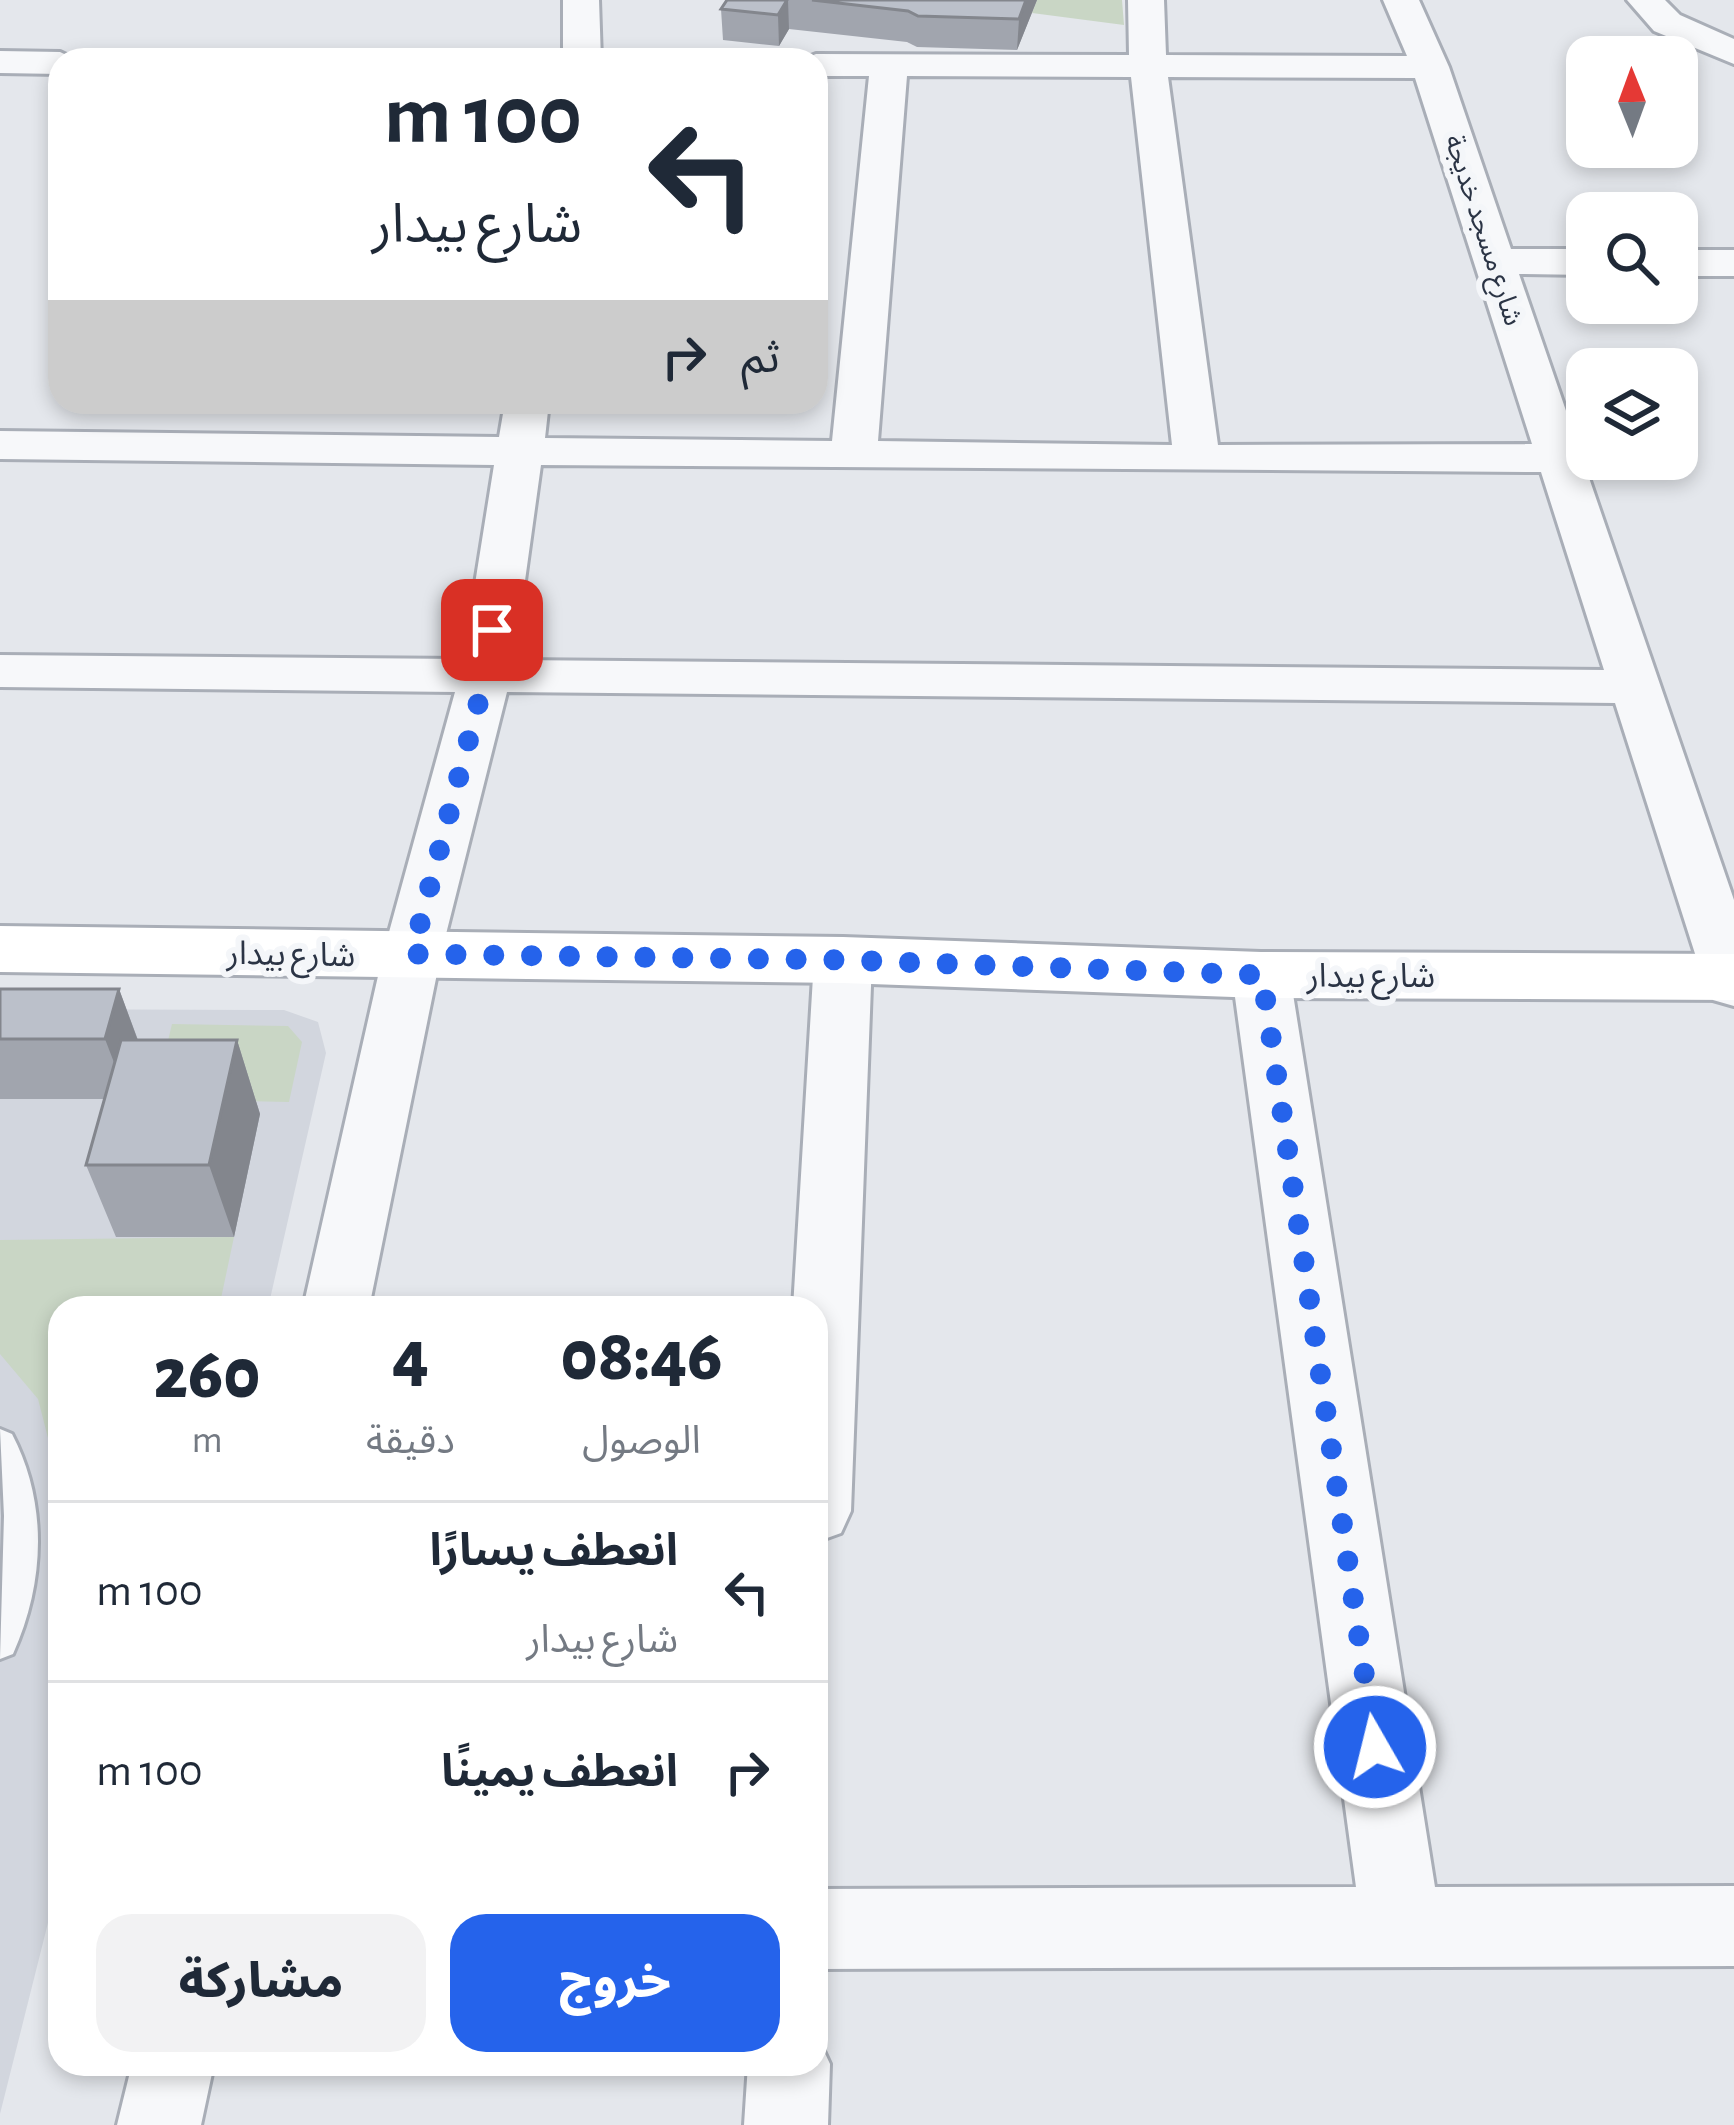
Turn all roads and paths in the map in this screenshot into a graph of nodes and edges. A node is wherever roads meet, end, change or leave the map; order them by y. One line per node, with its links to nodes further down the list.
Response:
1 (581, 0): 5 (street)
2 (1146, 0): 10 (street)
3 (1402, 0): 11 (street, شارع مسجد خديجة)
4 (1645, 0): 6 (street)
5 (582, 48)
6 (1734, 53)
7 (48, 65): 12 (street)
8 (828, 65): 9 (street)
9 (890, 65): 10 (street); 20 (street)
10 (1148, 66): 11 (street); 22 (street)
11 (1430, 67): 13 (street, شارع مسجد خديجة)
12 (5, 72)
13 (1494, 262): 14 (street); 21 (street, شارع مسجد خديجة)
14 (1566, 262)
15 (1698, 263): 16 (street)
16 (1734, 263)
17 (151, 423): 18 (street); 19 (street)
18 (522, 427): 20 (street); 24 (street)
19 (0, 445)
20 (854, 454): 22 (street)
21 (1558, 458): 22 (street); 25 (street, شارع مسجد خديجة)
22 (1197, 459)
23 (0, 671): 24 (street)
24 (486, 674): 25 (street); 27 (street)
25 (1634, 687): 30 (street, شارع مسجد خديجة)
26 (0, 949): 27 (main road, شارع بيدار)
27 (412, 954): 28 (main road, شارع بيدار); 31 (street)
28 (843, 960): 29 (main road, شارع بيدار); 32 (street)
29 (1262, 975): 30 (main road, شارع بيدار); 37 (street)
30 (1732, 980)
31 (339, 1296)
32 (827, 1296)
33 (0, 1444): 34 (lane)
34 (0, 1642)
35 (1734, 1926): 37 (street)
36 (828, 1929): 37 (street)
37 (1402, 1929)
38 (170, 2076): 40 (street)
39 (788, 2076): 41 (street)
40 (159, 2125)
41 (785, 2125)

